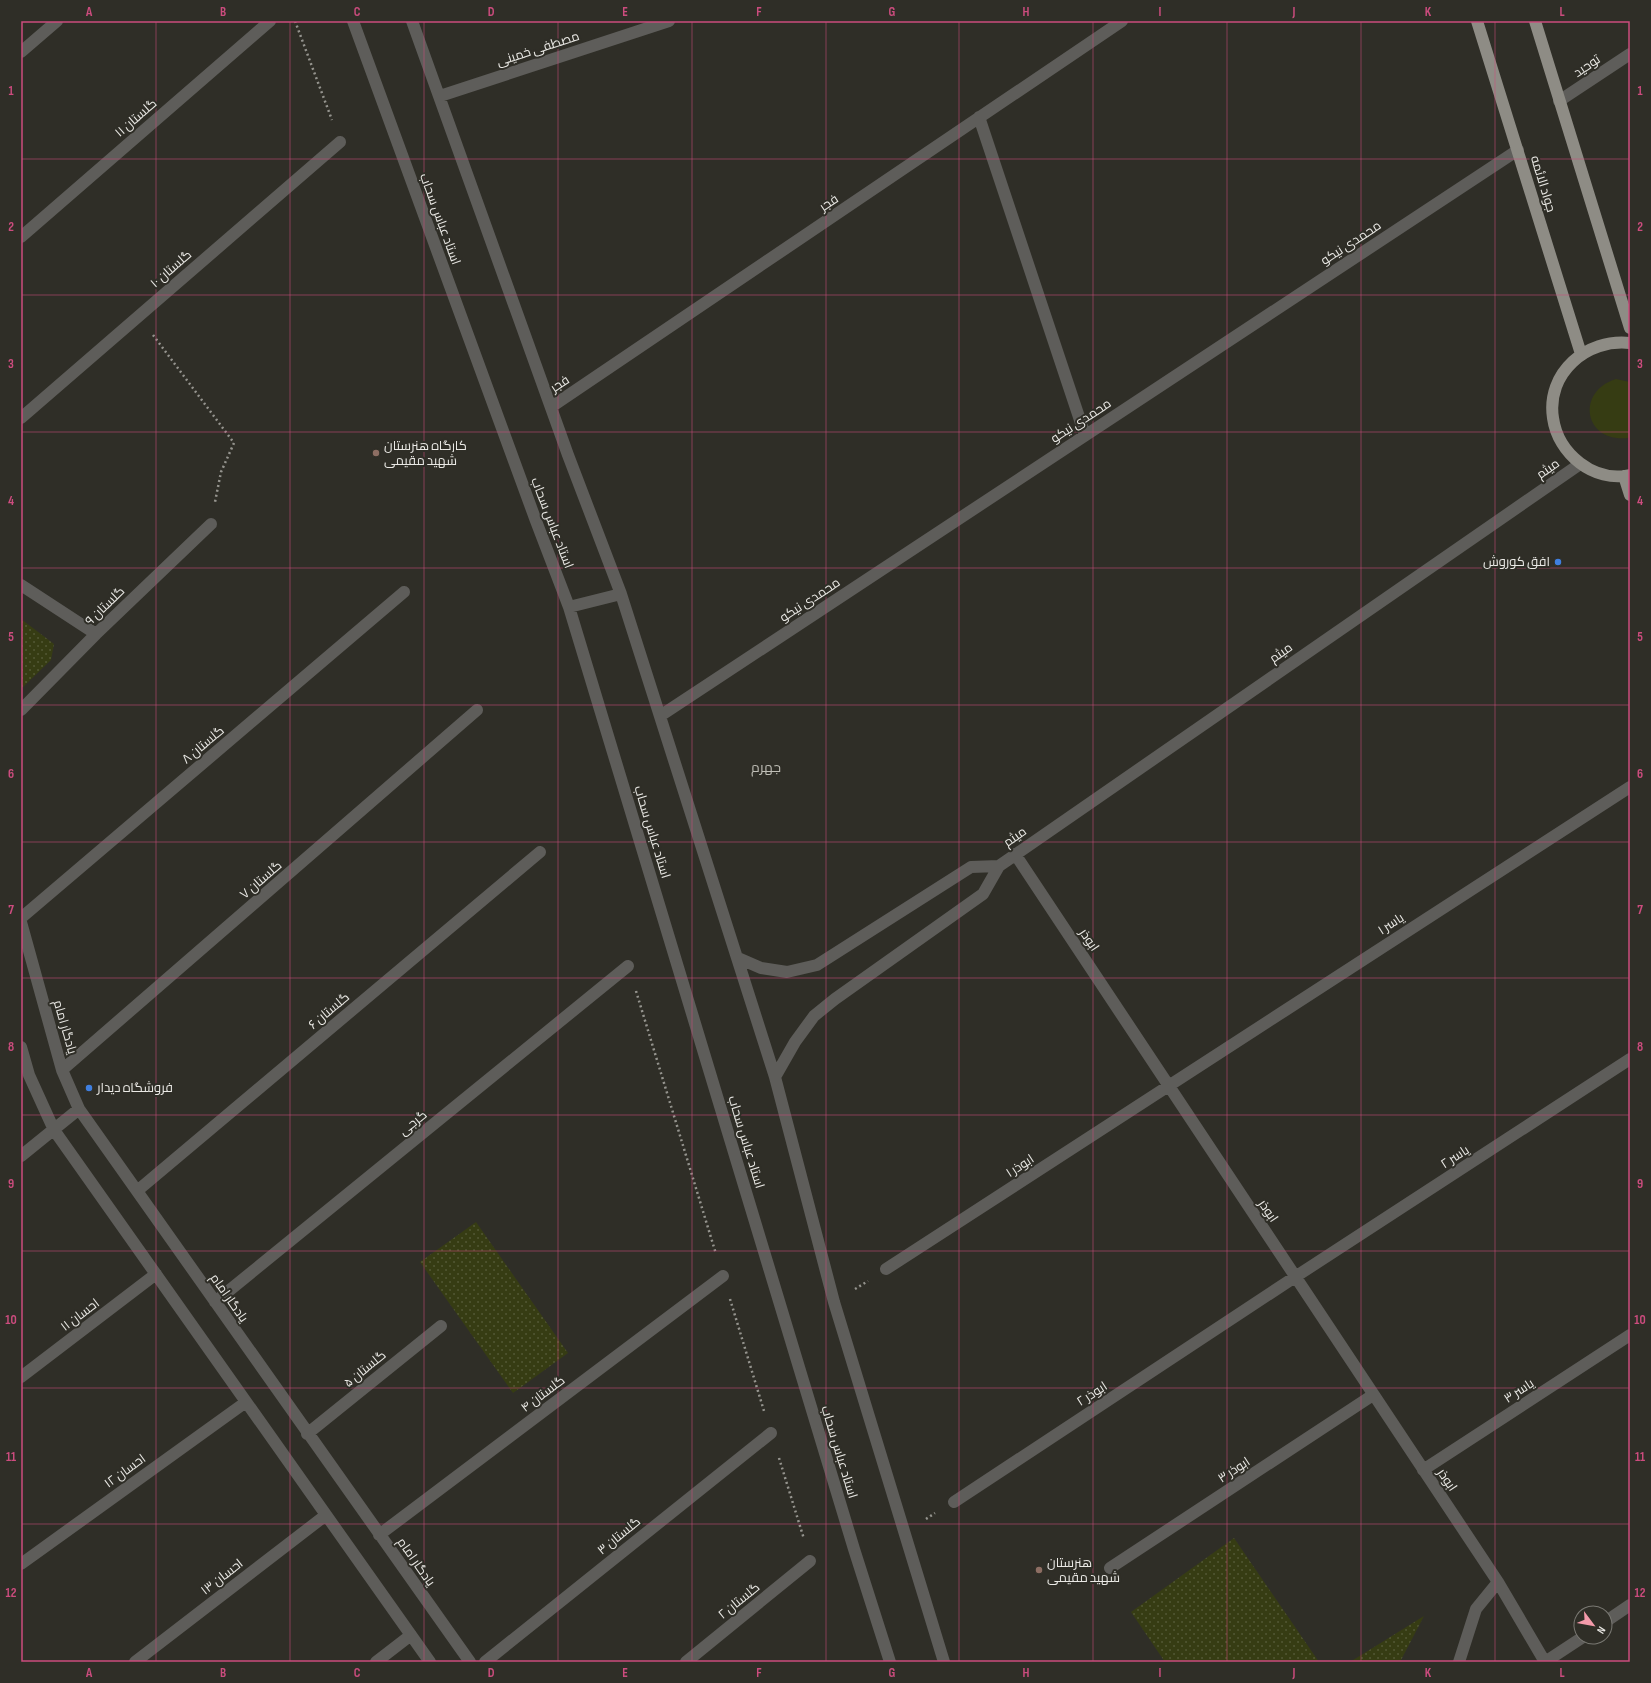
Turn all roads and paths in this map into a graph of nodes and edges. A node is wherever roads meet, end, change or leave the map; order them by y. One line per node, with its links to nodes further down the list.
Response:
1 (57, 21): 10 (street)
2 (270, 21): 17 (street, گلستان ۱۱)
3 (296, 21): 15 (path)
4 (353, 21): 32 (street, استاد عباس سحاب)
5 (412, 21): 12 (street)
6 (669, 21): 12 (street, مصطفی خمینی)
7 (1122, 21): 14 (street, فجر)
8 (1478, 21): 16 (main road, جواد الائمه)
9 (1535, 21): 13 (main road)
10 (21, 52)
11 (1630, 54): 13 (street, توحید)
12 (440, 96): 22 (street)
13 (1559, 101): 19 (main road)
14 (979, 118): 22 (street, فجر); 24 (street)
15 (340, 142): 18 (street, گلستان ۱۰)
16 (1518, 150): 21 (main road, جواد الائمه); 24 (street, محمدی نیکو)
17 (21, 237)
18 (138, 315): 23 (street, گلستان ۱۰); 28 (path)
19 (1630, 328)
20 (1630, 343): 21 (main road)
21 (1581, 354): 25 (main road)
22 (551, 408): 31 (street)
23 (21, 418)
24 (1085, 435): 36 (street, محمدی نیکو)
25 (1580, 464): 26 (main road); 39 (street, میثم)
26 (1627, 476): 27 (main road)
27 (1630, 495)
28 (211, 524): 33 (street, گلستان ۹)
29 (21, 585): 33 (street)
30 (404, 592): 41 (street, گلستان ۸)
31 (621, 594): 32 (street); 36 (street)
32 (569, 607): 86 (street, استاد عباس سحاب)
33 (96, 634): 34 (street, گلستان ۹)
34 (21, 710)
35 (477, 710): 47 (street, گلستان ۷)
36 (660, 716): 43 (street)
37 (1630, 786): 49 (street, یاسر ۱)
38 (540, 852): 53 (street, گلستان ۶)
39 (1015, 854): 40 (street, میثم); 49 (street, ابوذر)
40 (998, 866): 43 (street, میثم); 48 (street, میثم)
41 (21, 918)
42 (21, 922): 47 (street, یادگار امام)
43 (738, 958): 48 (street)
44 (628, 966): 58 (street, گرجی)
45 (21, 1047): 51 (street)
46 (1630, 1060): 57 (street, یاسر ۲)
47 (62, 1070): 50 (street, یادگار امام)
48 (775, 1077): 59 (street)
49 (1168, 1086): 54 (street, ابوذر ۱); 57 (street, ابوذر)
50 (79, 1109): 51 (street); 53 (street, یادگار امام)
51 (54, 1130): 52 (street); 55 (street)
52 (21, 1156)
53 (137, 1191): 58 (street, یادگار امام)
54 (886, 1269): 59 (path)
55 (156, 1274): 62 (street, احسان ۱۱); 64 (street)
56 (723, 1276): 71 (street, گلستان ۴)
57 (1295, 1277): 63 (street, ابوذر); 68 (street, ابوذر ۲)
58 (215, 1302): 66 (street, یادگار امام)
59 (834, 1302): 70 (street)
60 (441, 1326): 66 (street, گلستان ۵)
61 (1630, 1335): 67 (street, یاسر ۳)
62 (21, 1377)
63 (1373, 1395): 67 (street, ابوذر); 74 (street, ابوذر ۳)
64 (246, 1402): 69 (street); 73 (street, احسان ۱۲)
65 (771, 1433): 84 (street, گلستان ۳)
66 (307, 1434): 71 (street, یادگار امام)
67 (1423, 1470): 75 (street, ابوذر)
68 (954, 1502): 70 (path)
69 (326, 1515): 78 (street); 80 (street, احسان ۱۳)
70 (904, 1533): 87 (street)
71 (379, 1535): 83 (street, یادگار امام)
72 (810, 1561): 85 (street, گلستان ۲)
73 (21, 1564)
74 (1110, 1568)
75 (1498, 1582): 88 (street); 89 (street, ابوذر)
76 (1630, 1605): 77 (street)
77 (1613, 1617)
78 (411, 1635): 81 (street); 82 (street)
79 (1573, 1643): 89 (street)
80 (135, 1662)
81 (376, 1662)
82 (430, 1662)
83 (470, 1662)
84 (485, 1662)
85 (686, 1662)
86 (890, 1662)
87 (944, 1662)
88 (1459, 1662)
89 (1545, 1662)

